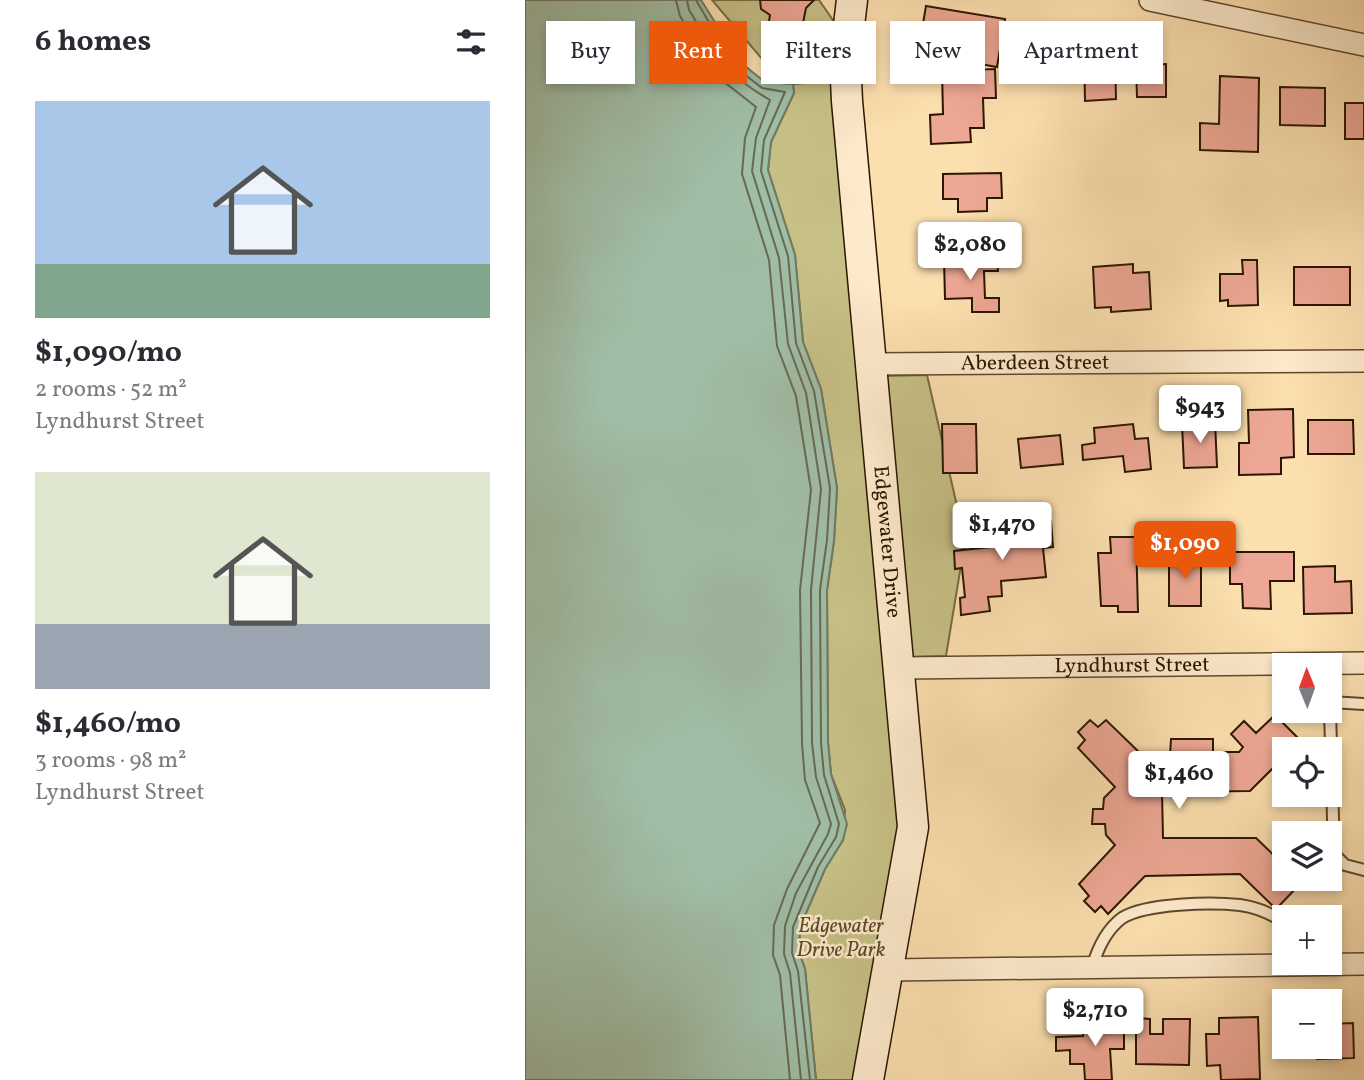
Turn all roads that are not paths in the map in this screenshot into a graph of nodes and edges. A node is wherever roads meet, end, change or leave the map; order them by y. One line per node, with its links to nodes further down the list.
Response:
1 (852, 0): 5 (main road, Edgewater Drive)
2 (1150, 0): 3 (street)
3 (1364, 45)
4 (1364, 361): 5 (street, Aberdeen Street)
5 (872, 364): 9 (main road, Edgewater Drive)
6 (1364, 663): 7 (street, Lyndhurst Street)
7 (1342, 664)
8 (1272, 665): 9 (street, Lyndhurst Street)
9 (901, 668): 19 (main road, Edgewater Drive)
10 (1342, 703): 11 (lane)
11 (1364, 704)
12 (1330, 723): 13 (lane)
13 (1364, 870)
14 (1272, 916): 18 (lane)
15 (1342, 964): 16 (street)
16 (1364, 964)
17 (1272, 965): 18 (street)
18 (1092, 968): 19 (street)
19 (890, 971): 20 (main road, Edgewater Drive)
20 (868, 1080)

